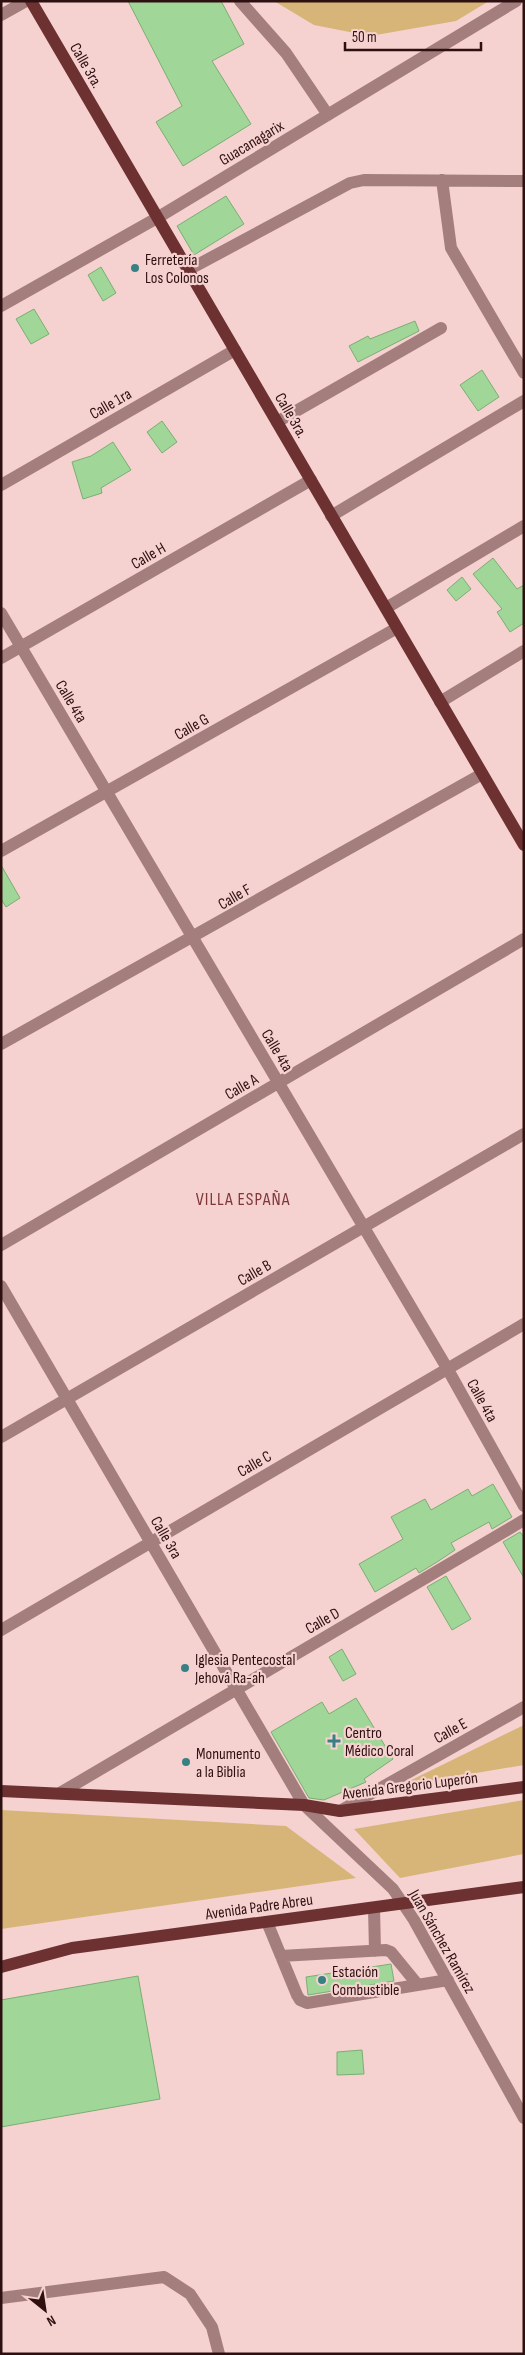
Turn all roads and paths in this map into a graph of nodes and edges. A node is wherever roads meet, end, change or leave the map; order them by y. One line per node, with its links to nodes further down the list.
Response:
1 (26, 1): 5 (street)
2 (31, 1): 9 (main road, Calle 3ra.)
3 (240, 1): 6 (street)
4 (516, 1): 6 (street, Guacanagarix)
5 (1, 15)
6 (328, 115): 9 (street, Guacanagarix)
7 (442, 180): 8 (street); 10 (street); 14 (street)
8 (524, 181)
9 (157, 218): 10 (main road, Calle 3ra.); 11 (street, Guacanagarix)
10 (188, 270): 13 (main road, Calle 3ra.)
11 (1, 306)
12 (441, 328): 16 (street)
13 (235, 350): 16 (main road, Calle 3ra.); 18 (street, Calle 1ra)
14 (524, 373)
15 (524, 401): 19 (street)
16 (276, 422): 17 (main road, Calle 3ra.)
17 (311, 480): 19 (main road, Calle 3ra.); 24 (street, Calle H)
18 (1, 485)
19 (332, 516): 21 (main road, Calle 3ra.)
20 (524, 526): 21 (street)
21 (386, 608): 23 (main road, Calle 3ra.)
22 (1, 613): 24 (street, Calle 4ta)
23 (397, 628): 27 (main road, Calle 3ra.); 29 (street, Calle G)
24 (21, 646): 26 (street, Calle H); 29 (street, Calle 4ta)
25 (524, 651): 27 (street)
26 (1, 658)
27 (440, 702): 28 (main road, Calle 3ra.)
28 (482, 774): 30 (main road, Calle 3ra.); 32 (street, Calle F)
29 (108, 792): 31 (street, Calle G); 32 (street, Calle 4ta)
30 (524, 845)
31 (1, 851)
32 (193, 938): 34 (street, Calle F); 35 (street, Calle 4ta)
33 (524, 939): 35 (street, Calle A)
34 (1, 1044)
35 (279, 1083): 37 (street, Calle 4ta); 38 (street, Calle A)
36 (524, 1134): 37 (street, Calle B)
37 (364, 1227): 41 (street, Calle 4ta); 42 (street, Calle B)
38 (1, 1245)
39 (1, 1286): 42 (street, Calle 3ra)
40 (524, 1324): 41 (street, Calle C)
41 (447, 1368): 44 (street, Calle 4ta); 46 (street, Calle C)
42 (67, 1399): 43 (street, Calle B); 46 (street, Calle 3ra)
43 (1, 1437)
44 (524, 1506)
45 (524, 1520): 48 (street, Calle D)
46 (151, 1542): 47 (street, Calle C); 48 (street, Calle 3ra)
47 (1, 1630)
48 (237, 1689): 52 (street, Calle D); 53 (street, Calle 3ra)
49 (524, 1707): 54 (street, Calle E)
50 (524, 1787): 54 (main road, Avenida Gregorio Luperón)
51 (1, 1791): 52 (main road, Avenida Gregorio Luperón)
52 (60, 1793): 53 (main road, Avenida Gregorio Luperón)
53 (304, 1805): 54 (main road, Avenida Gregorio Luperón); 56 (street, Juan Sánchez Ramírez)
54 (340, 1810)
55 (524, 1888): 56 (main road, Avenida Padre Abreu)
56 (404, 1904): 57 (main road, Avenida Padre Abreu); 62 (street, Juan Sánchez Ramírez)
57 (374, 1908): 58 (main road, Avenida Padre Abreu); 59 (street)
58 (267, 1922): 60 (street); 61 (main road, Avenida Padre Abreu)
59 (375, 1950): 60 (street); 63 (street)
60 (281, 1956): 63 (street)
61 (1, 1966)
62 (448, 1980): 63 (street); 64 (street, Juan Sánchez Ramírez)
63 (418, 1985)
64 (524, 2118)
65 (1, 2298): 66 (street)
66 (219, 2354)

